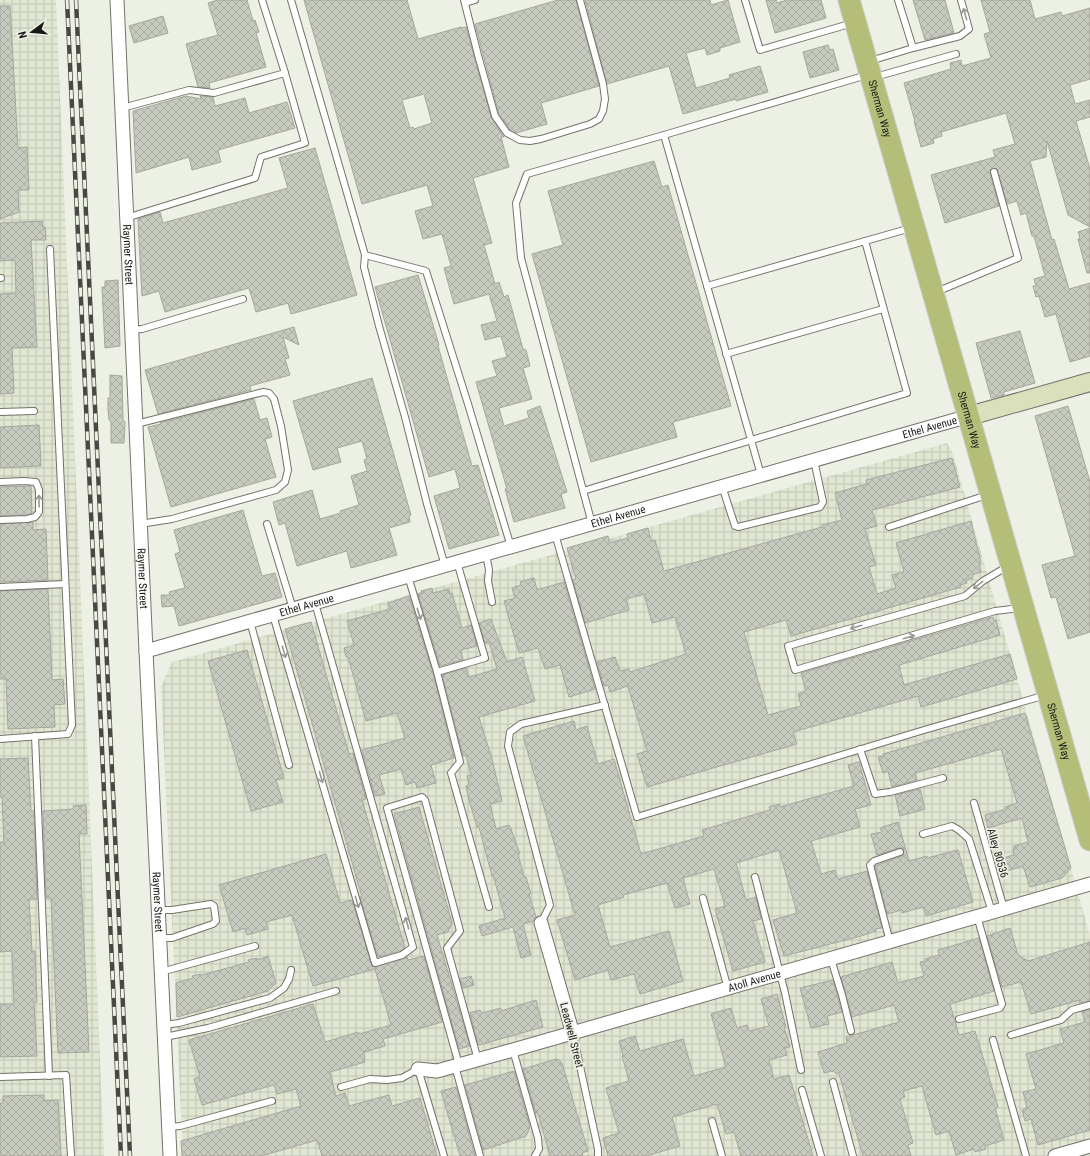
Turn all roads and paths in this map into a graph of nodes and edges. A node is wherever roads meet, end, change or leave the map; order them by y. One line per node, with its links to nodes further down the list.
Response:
1 (117, 0): 16 (street, Raymer Street)
2 (262, 0): 15 (lane)
3 (291, 0): 23 (lane)
4 (475, 0): 10 (lane)
5 (580, 0): 10 (lane)
6 (745, 0): 11 (lane)
7 (849, 0): 11 (main road, Sherman Way)
8 (898, 0): 12 (lane)
9 (961, 0): 12 (lane, one-way to 9)
10 (465, 1)
11 (856, 22): 14 (main road, Sherman Way)
12 (913, 48): 14 (lane)
13 (956, 54): 14 (lane)
14 (869, 71): 17 (lane); 20 (main road, Sherman Way)
15 (285, 73): 16 (lane); 19 (lane)
16 (122, 108): 19 (street, Raymer Street)
17 (664, 135): 24 (lane); 40 (lane)
18 (994, 172): 25 (lane)
19 (126, 218): 28 (street, Raymer Street)
20 (914, 227): 21 (lane); 25 (main road, Sherman Way)
21 (865, 241): 24 (lane); 27 (lane)
22 (50, 249): 53 (lane)
23 (364, 255): 48 (lane); 50 (lane)
24 (707, 286): 29 (lane)
25 (933, 293): 33 (main road, Sherman Way)
26 (243, 299): 28 (lane)
27 (883, 308): 29 (lane); 35 (lane)
28 (131, 330): 34 (street, Raymer Street)
29 (726, 354): 35 (lane)
30 (1090, 382): 33 (street, Ethel Avenue)
31 (34, 411): 32 (lane)
32 (0, 412)
33 (968, 416): 36 (street, Ethel Avenue); 41 (main road, Sherman Way)
34 (136, 424): 43 (street, Raymer Street); 43 (lane)
35 (750, 440): 37 (lane); 40 (lane)
36 (814, 460): 37 (street, Ethel Avenue); 39 (lane)
37 (760, 476): 39 (street, Ethel Avenue)
38 (0, 482): 42 (lane, one-way to 38)
39 (722, 486): 45 (street, Ethel Avenue)
40 (583, 491): 45 (lane)
41 (991, 494): 46 (lane); 51 (main road, Sherman Way)
42 (0, 520)
43 (140, 524): 61 (street, Raymer Street)
44 (267, 524): 58 (lane)
45 (592, 524): 47 (street, Ethel Avenue)
46 (888, 527)
47 (555, 534): 48 (street, Ethel Avenue); 64 (lane)
48 (511, 547): 49 (street, Ethel Avenue)
49 (486, 554): 50 (street, Ethel Avenue); 55 (lane)
50 (451, 564): 52 (street, Ethel Avenue); 62 (lane)
51 (1011, 564): 57 (main road, Sherman Way); 57 (lane, one-way to 57)
52 (408, 576): 56 (street, Ethel Avenue); 62 (lane, one-way to 62)
53 (65, 584): 54 (lane); 65 (lane)
54 (0, 587)
55 (492, 602)
56 (315, 603): 58 (street, Ethel Avenue); 59 (lane, one-way to 56)
57 (1024, 608): 63 (main road, Sherman Way)
58 (293, 609): 59 (street, Ethel Avenue)
59 (274, 615): 60 (street, Ethel Avenue)
60 (250, 621): 61 (street, Ethel Avenue); 68 (lane)
61 (146, 651): 78 (street, Raymer Street)
62 (437, 672): 77 (lane)
63 (1048, 694): 67 (lane); 72 (main road, Sherman Way)
64 (605, 704): 67 (lane); 81 (lane)
65 (35, 736): 66 (lane); 103 (lane)
66 (0, 739)
67 (860, 749): 69 (lane)
68 (289, 765)
69 (943, 778)
70 (974, 802): 79 (lane, Alley 80536)
71 (923, 834): 79 (lane)
72 (1090, 840)
73 (900, 852): 83 (lane)
74 (755, 877): 88 (lane)
75 (1090, 884): 79 (street, Atoll Avenue)
76 (703, 898): 89 (lane)
77 (489, 907)
78 (158, 910): 82 (street, Raymer Street); 82 (lane)
79 (998, 911): 80 (street, Atoll Avenue)
80 (977, 916): 83 (street, Atoll Avenue); 92 (lane)
81 (541, 923): 95 (street, Leadwell Street)
82 (160, 938): 87 (street, Raymer Street)
83 (890, 942): 85 (street, Atoll Avenue)
84 (255, 946): 87 (lane)
85 (831, 959): 88 (street, Atoll Avenue); 93 (lane)
86 (291, 970): 94 (lane)
87 (161, 972): 94 (street, Raymer Street)
88 (780, 974): 89 (street, Atoll Avenue); 102 (lane)
89 (728, 989): 95 (street, Atoll Avenue)
90 (336, 991): 94 (lane)
91 (1090, 1005): 96 (lane)
92 (959, 1019)
93 (851, 1030)
94 (164, 1031): 110 (street, Raymer Street)
95 (573, 1034): 98 (street, Atoll Avenue); 112 (lane, Leadwell Street)
96 (1011, 1035)
97 (993, 1040): 121 (lane)
98 (513, 1050): 99 (street, Atoll Avenue); 117 (lane)
99 (478, 1060): 100 (street, Atoll Avenue); 100 (lane)
100 (457, 1066): 101 (street, Atoll Avenue); 116 (lane)
101 (418, 1069): 106 (lane); 115 (lane)
102 (801, 1070)
103 (49, 1076): 104 (lane); 113 (lane)
104 (0, 1077)
105 (832, 1082): 120 (lane)
106 (341, 1087)
107 (802, 1090): 119 (lane)
108 (272, 1101): 110 (lane)
109 (712, 1121): 118 (lane)
110 (169, 1127): 114 (street, Raymer Street)
111 (1090, 1146): 122 (street)
112 (598, 1153)
113 (71, 1156)
114 (170, 1156)
115 (444, 1156)
116 (480, 1156)
117 (535, 1156)
118 (722, 1156)
119 (821, 1156)
120 (853, 1156)
121 (1026, 1156)
122 (1055, 1156)

